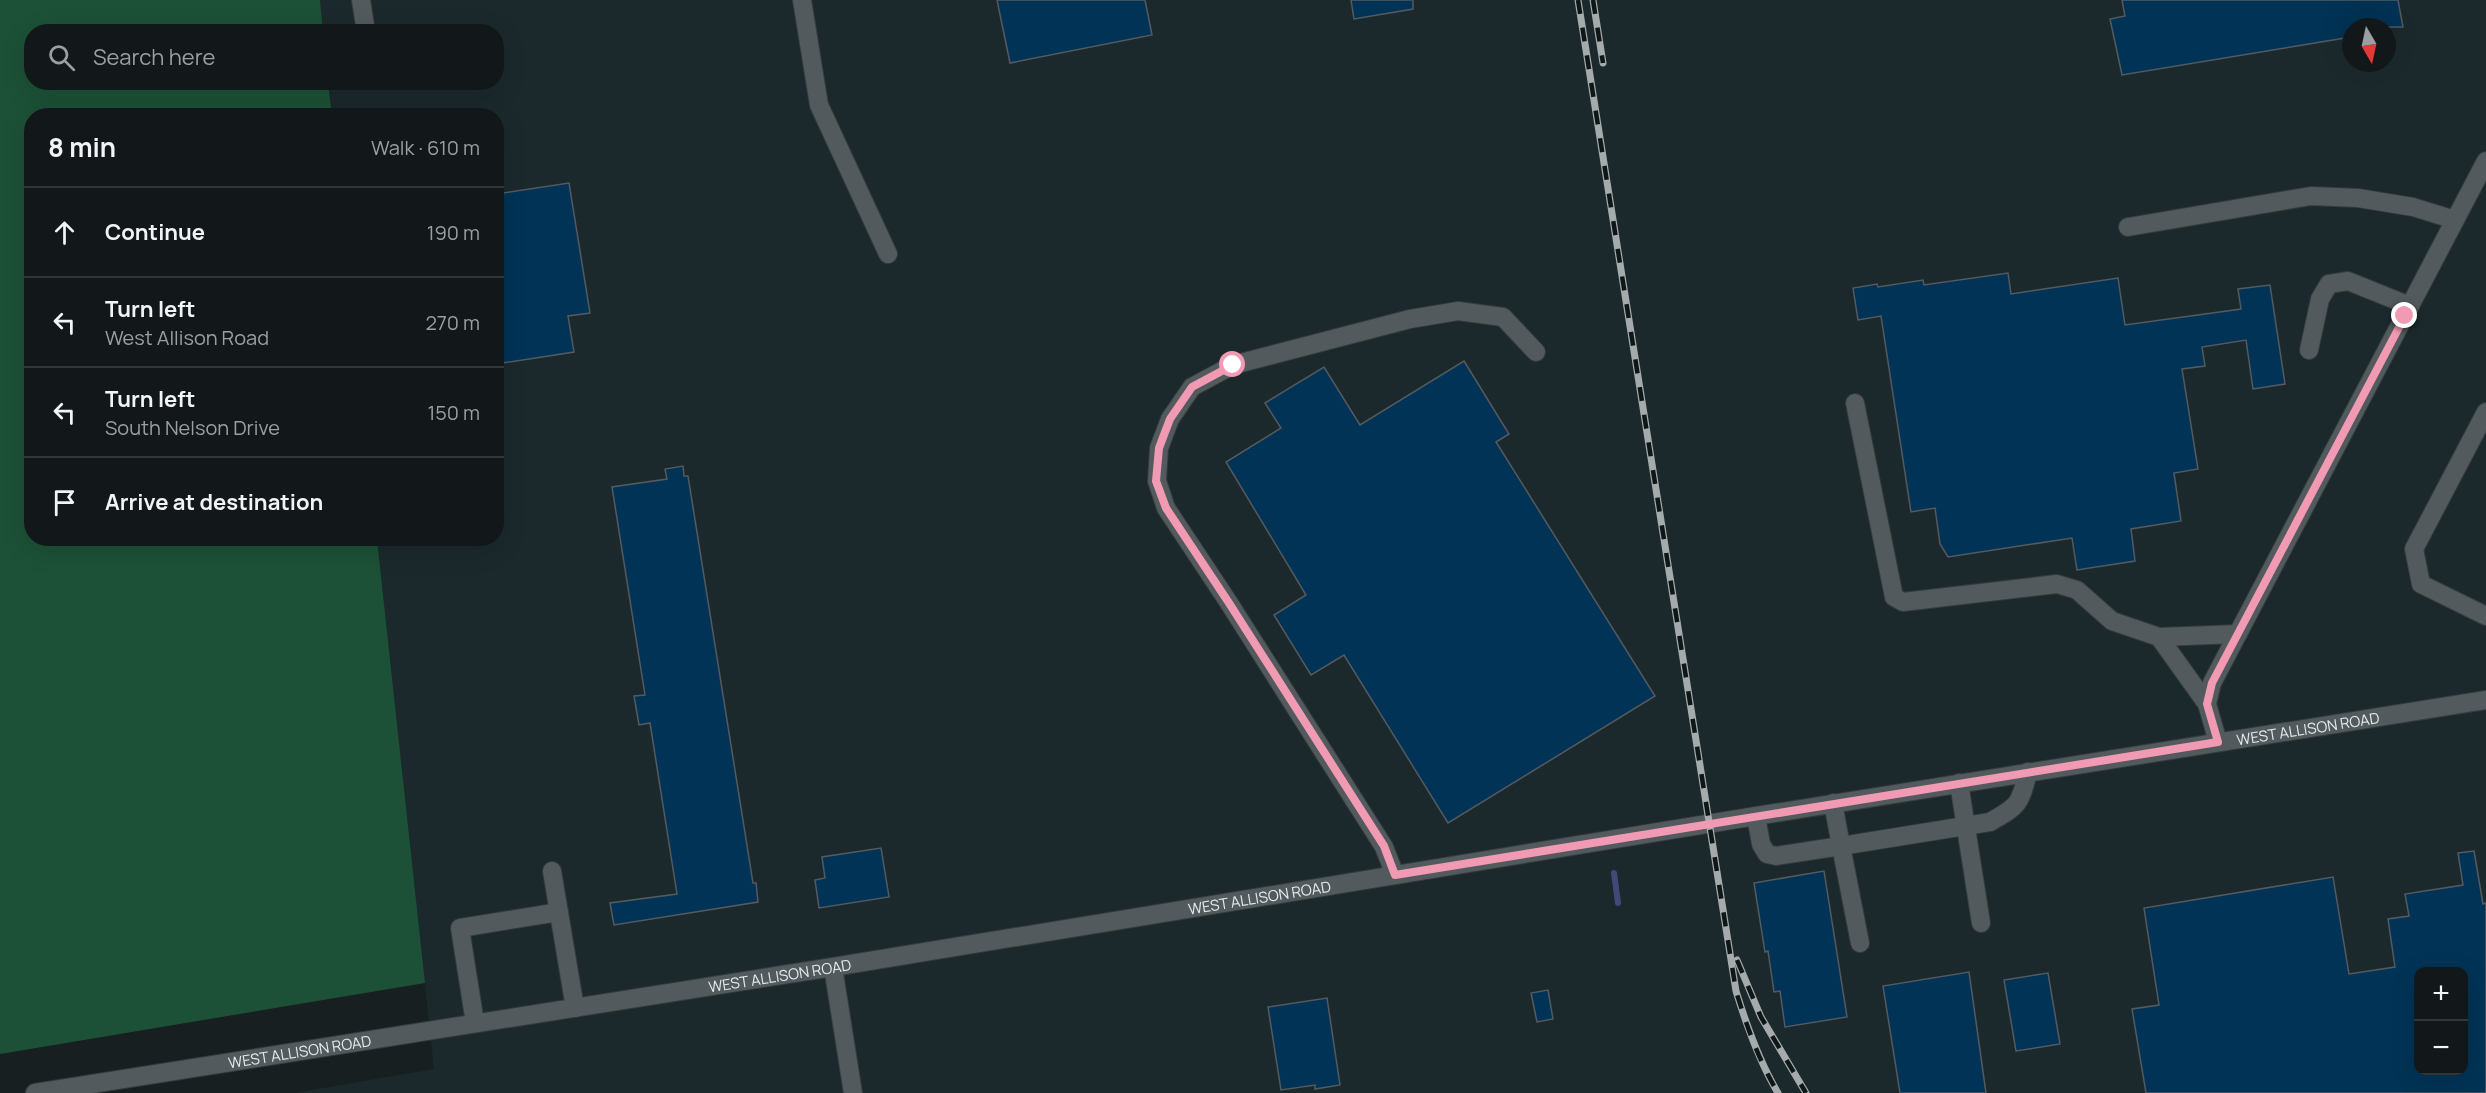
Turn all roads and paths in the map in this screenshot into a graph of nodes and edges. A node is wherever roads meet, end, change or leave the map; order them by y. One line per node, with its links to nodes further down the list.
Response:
1 (361, 0): 3 (street)
2 (802, 0): 8 (street)
3 (365, 24)
4 (2486, 161): 5 (street)
5 (2480, 187): 6 (street)
6 (2455, 220): 7 (street); 9 (street)
7 (2128, 227)
8 (888, 254)
9 (2410, 306): 10 (street); 15 (street)
10 (2309, 350)
11 (1536, 352): 27 (street)
12 (1856, 404): 16 (street)
13 (2486, 412): 14 (street)
14 (2486, 616)
15 (2238, 634): 16 (street); 18 (street)
16 (2159, 637): 18 (street)
17 (2486, 700): 19 (street, WEST ALLISON ROAD)
18 (2207, 704): 19 (street)
19 (2218, 742): 20 (street, WEST ALLISON ROAD)
20 (2028, 772): 21 (street, WEST ALLISON ROAD); 24 (street)
21 (1959, 783): 22 (street, WEST ALLISON ROAD); 24 (street)
22 (1833, 803): 23 (street, WEST ALLISON ROAD); 25 (street)
23 (1756, 816): 25 (street); 27 (street, WEST ALLISON ROAD)
24 (1966, 826): 25 (street); 29 (street)
25 (1841, 846): 30 (street)
26 (552, 871): 28 (street)
27 (1395, 875): 31 (street, WEST ALLISON ROAD)
28 (559, 912): 32 (street); 33 (street)
29 (1981, 923)
30 (1860, 943)
31 (833, 967): 32 (street, WEST ALLISON ROAD); 35 (street)
32 (575, 1008): 33 (street, WEST ALLISON ROAD)
33 (475, 1023): 34 (street, WEST ALLISON ROAD)
34 (35, 1093)
35 (853, 1093)

